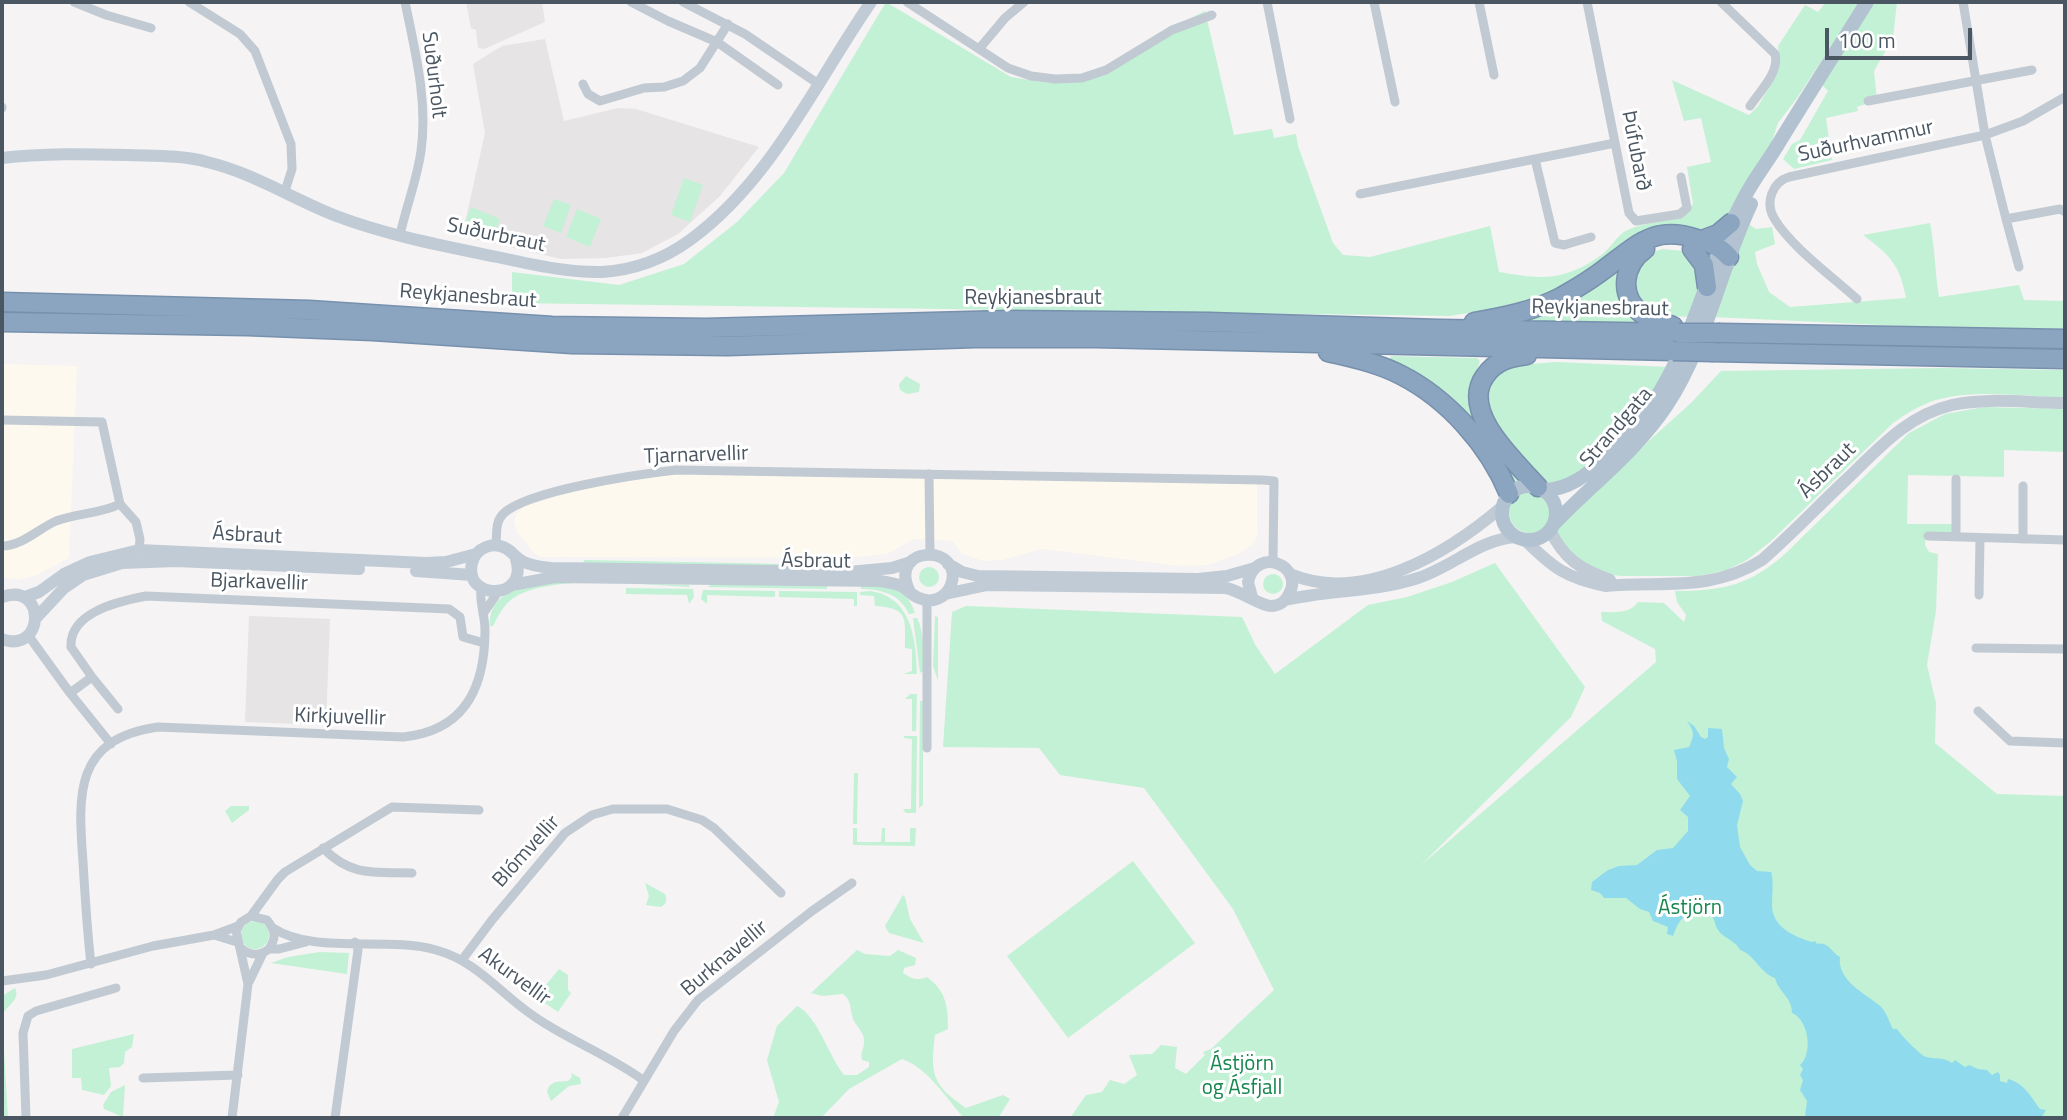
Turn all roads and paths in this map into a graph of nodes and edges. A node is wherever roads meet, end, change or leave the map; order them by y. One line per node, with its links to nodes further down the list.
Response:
1 (74, 2): 18 (street)
2 (189, 2): 38 (street)
3 (405, 2): 43 (street, Suðurholt)
4 (631, 2): 19 (street)
5 (683, 2): 17 (street)
6 (872, 2): 26 (street, Suðurbraut)
7 (907, 2): 20 (street)
8 (1024, 2): 20 (street)
9 (1267, 2): 31 (street)
10 (1374, 2): 28 (street)
11 (1479, 2): 22 (street)
12 (1587, 2): 33 (street, Þúfubarð)
13 (1721, 2): 30 (street)
14 (1867, 2): 34 (main road, Strandgata)
15 (1963, 2): 23 (street)
16 (1212, 15): 20 (street)
17 (728, 24): 19 (street); 26 (street)
18 (150, 28)
19 (717, 42): 24 (street); 25 (street)
20 (979, 49)
21 (2032, 70): 23 (street)
22 (1494, 75)
23 (1978, 81): 29 (street); 32 (street)
24 (583, 84)
25 (778, 85)
26 (820, 85): 43 (street, Suðurbraut)
27 (2065, 97): 32 (street, Suðurhvammur)
28 (1395, 102)
29 (1868, 102)
30 (1750, 106)
31 (1290, 119)
32 (1985, 135): 41 (street); 49 (street, Suðurhvammur)
33 (1615, 144): 36 (street); 37 (street, Þúfubarð)
34 (1773, 152): 42 (main road, Strandgata); 46 (main road, Strandgata)
35 (2, 158): 38 (street, Suðurbraut)
36 (1535, 159): 39 (street); 44 (street)
37 (1681, 177)
38 (285, 191): 43 (street, Suðurbraut)
39 (1360, 194)
40 (2064, 209): 41 (street)
41 (2007, 219): 47 (street)
42 (1731, 223): 45 (highway); 46 (main road, Strandgata)
43 (400, 235)
44 (1591, 237)
45 (1697, 245): 46 (highway); 48 (highway); 54 (highway); 55 (highway)
46 (1722, 254): 48 (main road, Strandgata); 68 (main road, Strandgata)
47 (2019, 267)
48 (1707, 287): 65 (main road, Strandgata)
49 (1857, 299)
50 (2, 301): 54 (highway, Reykjanesbraut)
51 (2, 322): 52 (highway, Reykjanesbraut)
52 (76, 323): 53 (highway); 57 (highway, Reykjanesbraut)
53 (2, 329)
54 (1439, 329): 55 (highway, Reykjanesbraut)
55 (1686, 331): 56 (highway, Reykjanesbraut, bridge)
56 (2065, 339)
57 (1287, 344): 58 (highway, Reykjanesbraut); 66 (highway)
58 (1570, 348): 59 (highway, Reykjanesbraut, bridge); 65 (highway)
59 (2065, 359)
60 (2065, 403): 87 (street, Ásbraut)
61 (2, 420): 67 (street)
62 (929, 474): 75 (street, Tjarnarvellir); 79 (street); 82 (street, Tjarnarvellir)
63 (1956, 479): 70 (street)
64 (2023, 486): 73 (street)
65 (1541, 489): 66 (main road); 68 (main road)
66 (1506, 500): 71 (main road); 85 (street)
67 (120, 504): 76 (street); 77 (street)
68 (1552, 527): 71 (main road); 87 (street, Ásbraut)
69 (1928, 536): 70 (street)
70 (1956, 537): 72 (street)
71 (1520, 538): 87 (street, Ásbraut); 97 (street)
72 (1980, 538): 73 (street); 93 (street)
73 (2023, 539): 74 (street)
74 (2065, 540)
75 (496, 545): 78 (street); 80 (street)
76 (2, 546)
77 (139, 550): 78 (street, Ásbraut); 95 (street, Ásbraut)
78 (476, 554): 86 (street)
79 (930, 554): 81 (street); 83 (street)
80 (516, 559): 81 (street, Ásbraut); 88 (street)
81 (911, 562): 90 (street)
82 (1273, 562): 84 (street); 85 (street)
83 (947, 563): 84 (street); 92 (street)
84 (1255, 568): 96 (street)
85 (1290, 574): 97 (street)
86 (472, 575): 89 (street); 100 (street, Ásbraut)
87 (1626, 584)
88 (512, 585): 90 (street, Ásbraut); 91 (street)
89 (481, 587): 91 (street); 99 (street, Kirkjuvellir)
90 (909, 590): 98 (street)
91 (498, 592): 99 (street)
92 (945, 594): 96 (street); 98 (street)
93 (1979, 595)
94 (2, 597): 95 (street)
95 (25, 597): 100 (street)
96 (1252, 597): 97 (street)
97 (1285, 600)
98 (927, 601): 112 (street)
99 (483, 614): 103 (street, Kirkjuvellir)
100 (36, 618): 101 (street, Ásbraut)
101 (28, 635): 102 (street); 107 (street)
102 (3, 641)
103 (484, 643): 106 (street, Bjarkavellir); 111 (street, Kirkjuvellir)
104 (1976, 648): 105 (street)
105 (2065, 649)
106 (92, 677): 107 (street); 108 (street, Bjarkavellir)
107 (70, 693): 111 (street)
108 (118, 709)
109 (1978, 711): 110 (street)
110 (2065, 743)
111 (111, 744): 128 (street, Kirkjuvellir)
112 (927, 748)
113 (479, 810): 114 (street)
114 (323, 848): 115 (street); 118 (street)
115 (412, 873)
116 (852, 883): 134 (street, Burknavellir)
117 (781, 893): 127 (street, Blómvellir)
118 (266, 897): 119 (street); 120 (street)
119 (251, 916): 120 (street); 121 (street)
120 (270, 924): 123 (street, Akurvellir); 126 (street)
121 (238, 926): 122 (street); 125 (street)
122 (214, 935): 125 (street); 128 (street)
123 (307, 941): 124 (street, Akurvellir); 126 (street, Akurvellir)
124 (355, 942): 127 (street, Akurvellir); 137 (street)
125 (239, 945): 126 (street); 130 (street)
126 (266, 951): 130 (street)
127 (462, 960): 134 (street, Akurvellir)
128 (91, 964): 129 (street)
129 (2, 981)
130 (248, 984): 132 (street)
131 (116, 988): 135 (street)
132 (238, 1075): 133 (street); 136 (street)
133 (143, 1078)
134 (643, 1080): 138 (street, Burknavellir)
135 (26, 1118)
136 (232, 1118)
137 (335, 1118)
138 (622, 1118)

